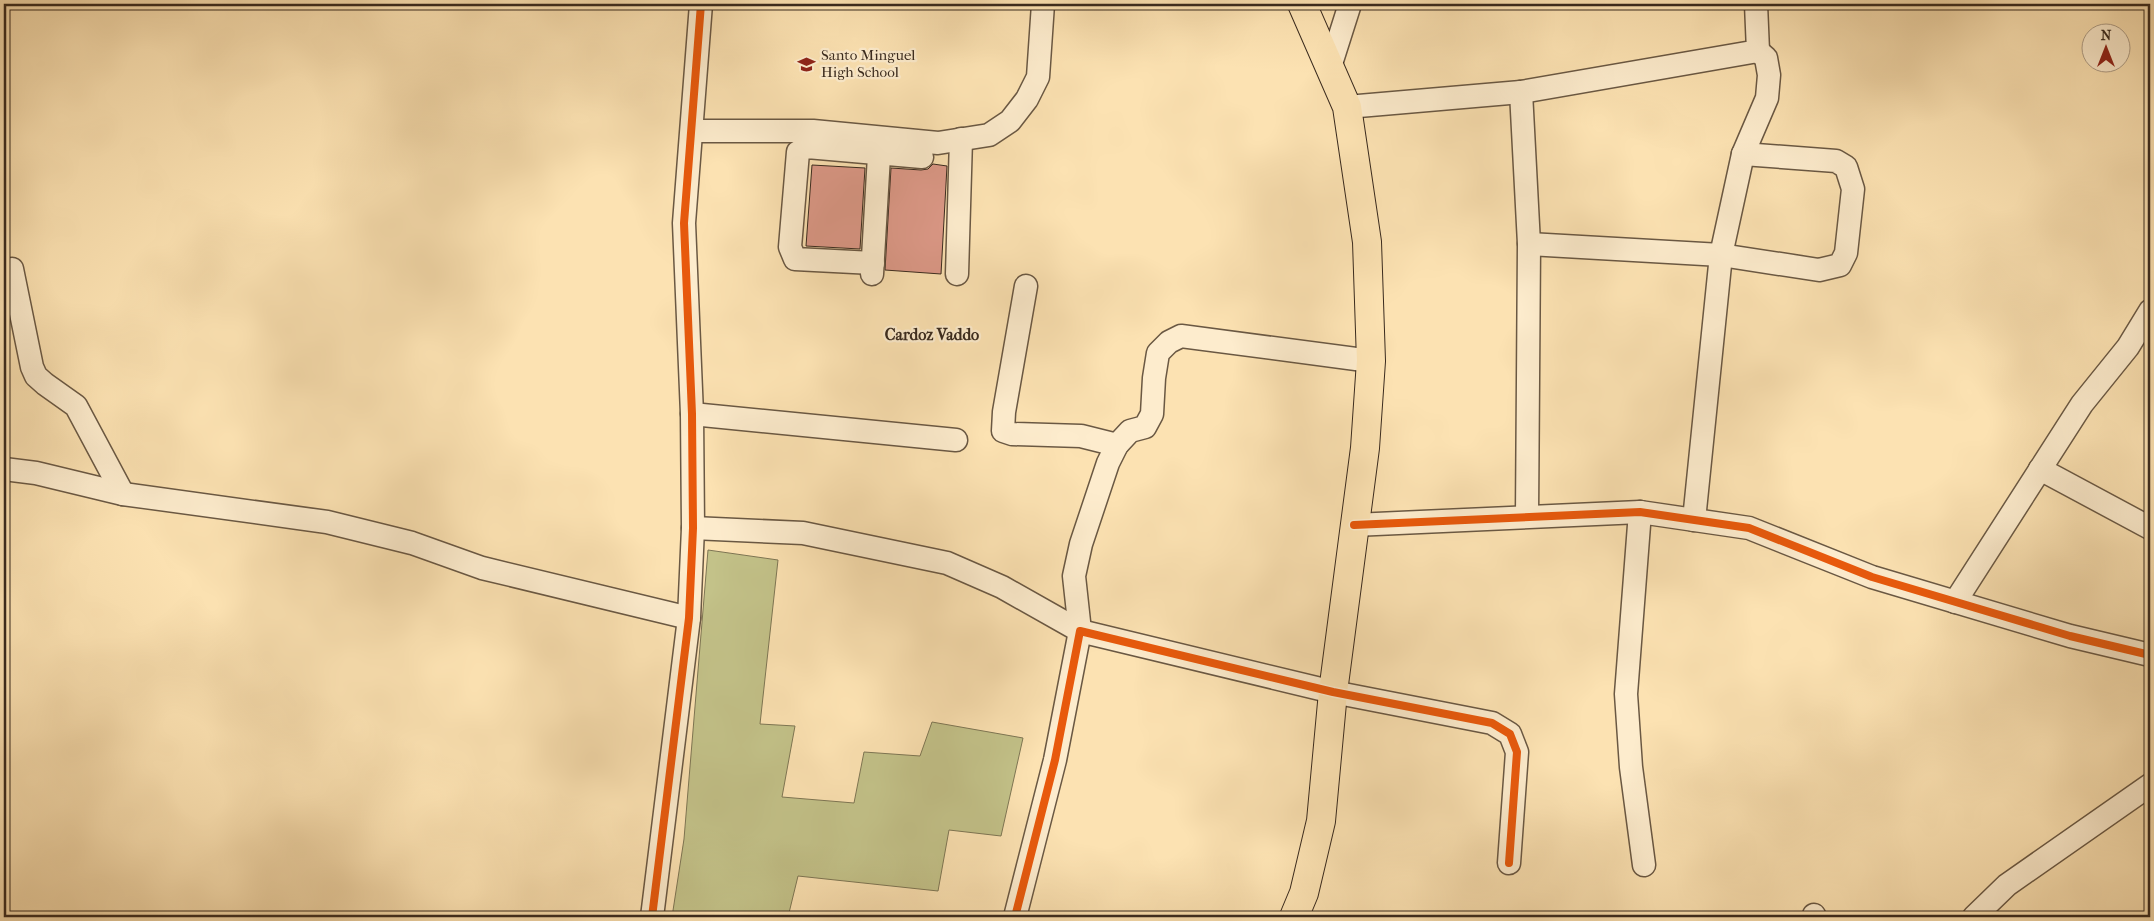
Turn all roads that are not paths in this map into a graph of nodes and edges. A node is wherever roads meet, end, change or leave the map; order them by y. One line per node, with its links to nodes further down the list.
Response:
1 (701, 4): 10 (street)
2 (1043, 4): 11 (street)
3 (1302, 4): 7 (main road)
4 (1350, 4): 7 (street)
5 (1756, 4): 6 (street)
6 (1758, 51): 8 (street); 13 (street)
7 (1330, 67): 9 (main road)
8 (1521, 92): 9 (street); 15 (street)
9 (1347, 107): 21 (main road)
10 (692, 131): 12 (street); 22 (street)
11 (961, 139): 12 (street); 18 (street)
12 (880, 146): 12 (street); 14 (street)
13 (1743, 154): 16 (street); 16 (street)
14 (922, 157)
15 (1529, 244): 16 (street); 29 (street)
16 (1721, 255): 30 (street)
17 (12, 268): 27 (street)
18 (957, 274)
19 (1026, 286): 24 (street)
20 (2150, 311): 26 (street)
21 (1371, 361): 24 (street); 31 (main road)
22 (692, 414): 23 (street); 32 (street)
23 (956, 440)
24 (1117, 445): 36 (street)
25 (4, 469): 27 (street)
26 (2040, 469): 33 (street); 34 (street)
27 (124, 494): 35 (street)
28 (1640, 512): 29 (street); 30 (street); 41 (street)
29 (1527, 516): 31 (street)
30 (1694, 520): 34 (street)
31 (1354, 525): 38 (main road)
32 (693, 528): 35 (street); 36 (street)
33 (2150, 528)
34 (1956, 602): 37 (street)
35 (689, 618): 42 (street)
36 (1080, 631): 38 (street); 43 (street)
37 (2150, 655)
38 (1333, 692): 40 (street); 44 (main road)
39 (2150, 786): 45 (street)
40 (1510, 863)
41 (1644, 865)
42 (652, 917)
43 (1015, 917)
44 (1294, 917)
45 (1974, 917)

